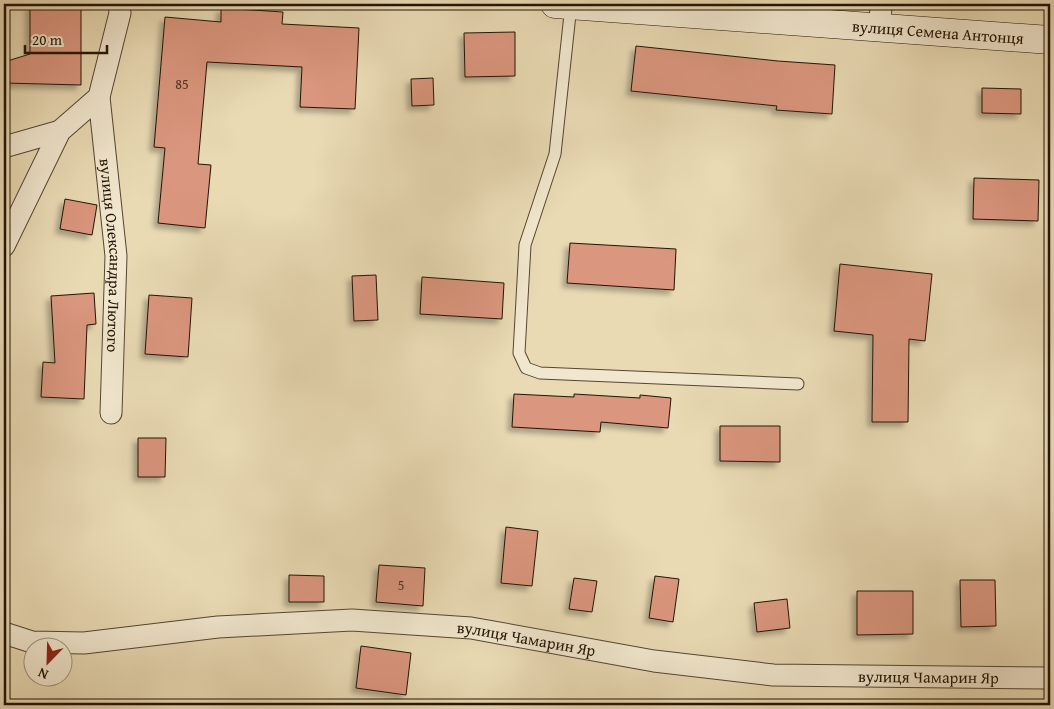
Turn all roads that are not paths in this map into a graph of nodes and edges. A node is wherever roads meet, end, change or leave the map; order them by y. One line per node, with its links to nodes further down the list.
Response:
1 (119, 4): 5 (street, вулиця Олександра Лютого)
2 (563, 4): 3 (street, вулиця Семена Антонця); 9 (lane)
3 (880, 16): 4 (street, вулиця Семена Антонця)
4 (1050, 40)
5 (99, 97): 6 (street); 10 (street, вулиця Олександра Лютого)
6 (60, 131): 7 (street); 8 (street)
7 (4, 147)
8 (4, 246)
9 (798, 384)
10 (111, 412)
11 (4, 632): 12 (street, вулиця Чамарин Яр)
12 (1050, 678)

